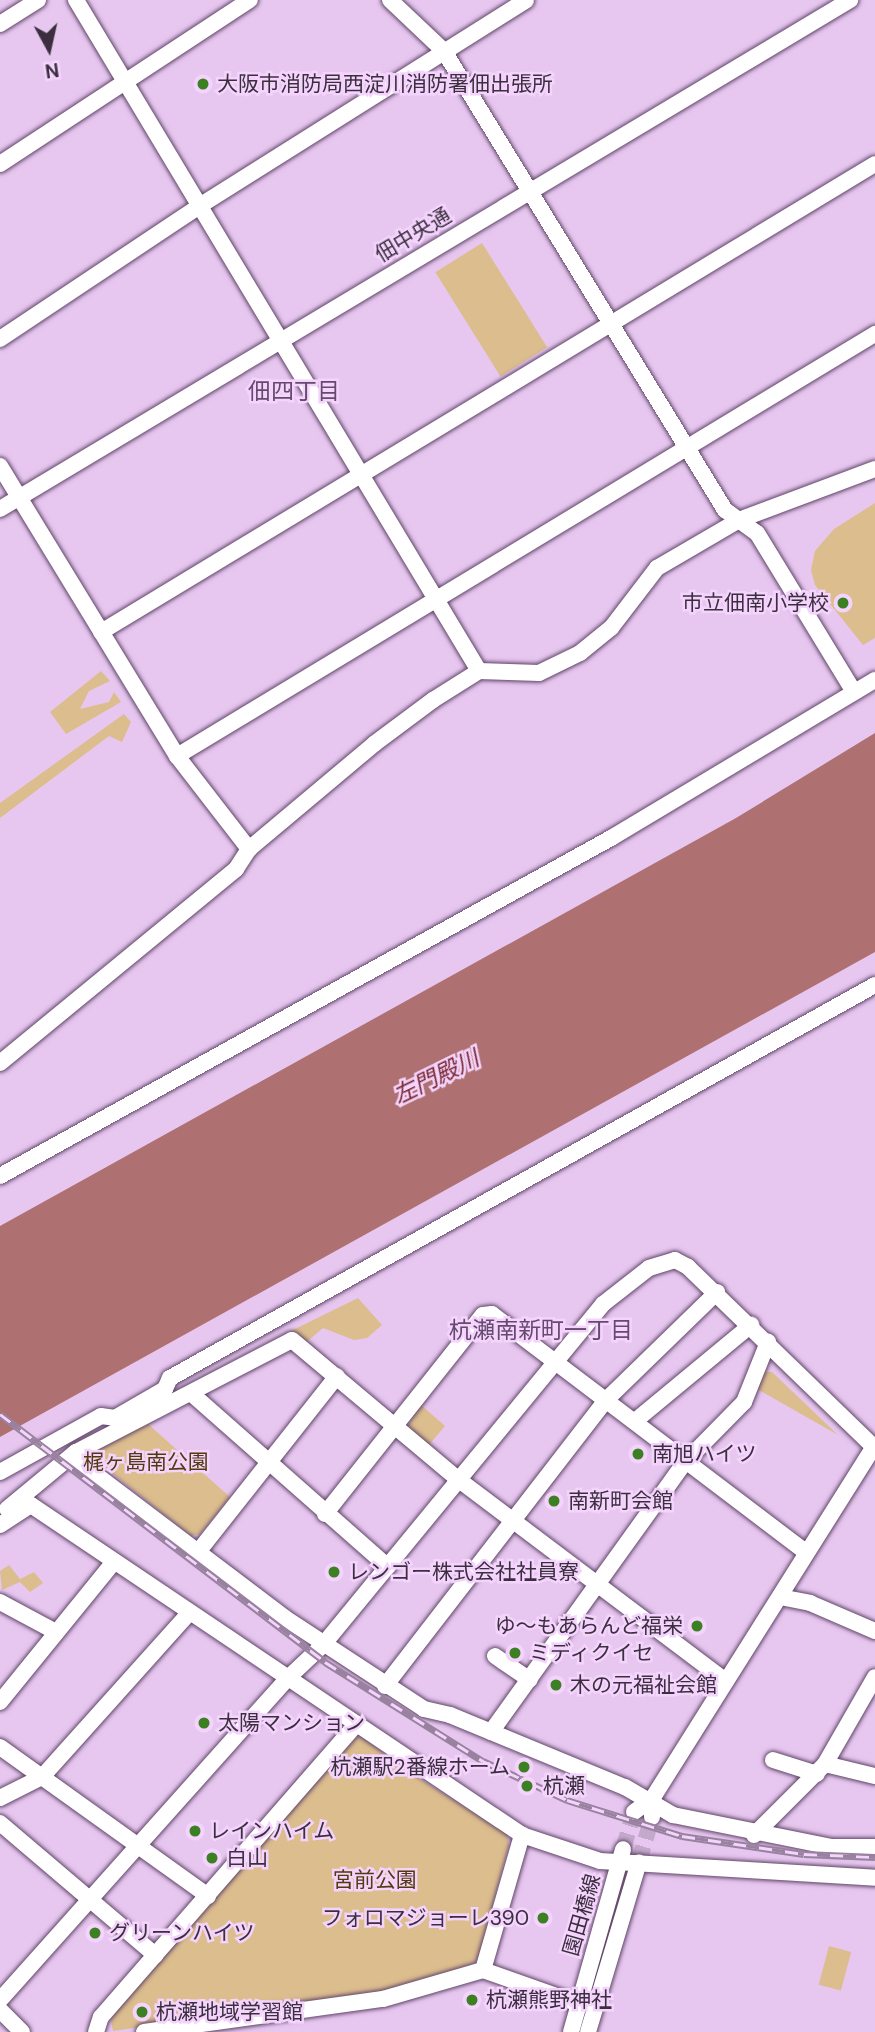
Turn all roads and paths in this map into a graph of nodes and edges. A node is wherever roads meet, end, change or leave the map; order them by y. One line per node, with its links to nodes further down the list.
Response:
1 (38, 0): 7 (street)
2 (76, 0): 9 (street)
3 (250, 0): 9 (street)
4 (390, 0): 8 (street)
5 (526, 0): 8 (street)
6 (850, 0): 12 (street, 佃中央通)
7 (0, 24)
8 (444, 51): 12 (street); 13 (street)
9 (125, 81): 10 (street); 13 (street)
10 (0, 164)
11 (875, 164): 14 (street)
12 (530, 189): 14 (street); 17 (street, 佃中央通)
13 (201, 205): 16 (street); 17 (street)
14 (611, 324): 18 (street); 21 (street)
15 (875, 334): 18 (street)
16 (0, 340)
17 (280, 340): 21 (street); 22 (street, 佃中央通)
18 (687, 446): 24 (street); 25 (street)
19 (0, 466): 22 (street)
20 (875, 469): 24 (street)
21 (363, 472): 25 (street); 26 (street)
22 (20, 497): 23 (street, 佃中央通); 26 (street)
23 (0, 509)
24 (739, 520): 27 (street); 29 (street)
25 (438, 600): 27 (street); 30 (street)
26 (102, 632): 30 (street)
27 (479, 671): 31 (street)
28 (875, 680): 29 (street)
29 (855, 692): 34 (street)
30 (177, 757): 31 (street)
31 (249, 849): 33 (street)
32 (875, 985): 42 (street)
33 (0, 1063)
34 (0, 1176)
35 (717, 1293): 36 (street); 38 (street); 41 (street)
36 (751, 1325): 37 (street); 43 (street)
37 (768, 1342): 45 (street); 48 (street)
38 (553, 1363): 41 (street); 44 (street); 50 (street)
39 (337, 1376): 40 (street); 44 (street); 47 (street)
40 (192, 1394): 46 (street); 47 (street)
41 (606, 1401): 43 (street); 53 (street)
42 (115, 1418): 46 (street); 49 (street)
43 (635, 1421): 48 (street)
44 (394, 1427): 50 (street); 52 (street)
45 (874, 1446): 56 (street)
46 (72, 1455): 51 (street); 55 (street)
47 (268, 1461): 52 (street); 55 (street)
48 (686, 1461): 56 (street); 59 (street)
49 (0, 1472)
50 (459, 1480): 53 (street); 58 (street)
51 (0, 1514)
52 (325, 1514): 58 (street)
53 (512, 1521): 59 (street); 71 (street)
54 (0, 1525): 57 (street)
55 (198, 1552): 65 (street)
56 (806, 1552): 60 (street)
57 (113, 1563): 62 (street); 64 (street)
58 (388, 1567): 65 (street)
59 (597, 1584): 69 (street); 70 (street)
60 (780, 1597): 63 (street); 70 (street)
61 (0, 1602): 64 (street)
62 (188, 1614): 67 (street); 80 (street)
63 (875, 1631)
64 (56, 1632): 73 (street)
65 (323, 1645): 67 (street); 71 (street)
66 (495, 1656): 69 (street)
67 (289, 1677): 74 (street); 88 (street)
68 (875, 1677): 72 (street)
69 (530, 1680): 75 (street)
70 (726, 1681): 82 (street)
71 (386, 1686): 75 (street)
72 (869, 1700): 78 (street)
73 (0, 1702)
74 (357, 1724): 86 (street); 93 (street)
75 (491, 1732): 82 (street)
76 (0, 1747): 80 (street)
77 (773, 1760): 78 (street)
78 (821, 1769): 79 (street); 87 (street)
79 (875, 1776)
80 (42, 1777): 81 (street); 88 (street)
81 (0, 1798)
82 (652, 1799): 83 (street); 84 (street); 87 (street)
83 (634, 1812)
84 (652, 1817)
85 (0, 1823): 94 (street)
86 (522, 1835): 90 (street); 96 (street)
87 (754, 1835): 89 (street)
88 (139, 1846): 93 (street); 94 (street)
89 (875, 1847)
90 (621, 1856): 91 (street); 98 (street, 園田橋線)
91 (639, 1862): 92 (street); 106 (street)
92 (875, 1878)
93 (208, 1896): 95 (street)
94 (90, 1900): 95 (street); 97 (street)
95 (155, 1955): 103 (street)
96 (483, 1970): 98 (street); 100 (street)
97 (0, 2000)
98 (579, 2004): 105 (street, 園田橋線)
99 (0, 2010): 102 (street)
100 (205, 2028): 101 (street)
101 (185, 2029): 104 (street)
102 (22, 2032)
103 (96, 2032)
104 (144, 2032)
105 (571, 2032)
106 (588, 2032)

